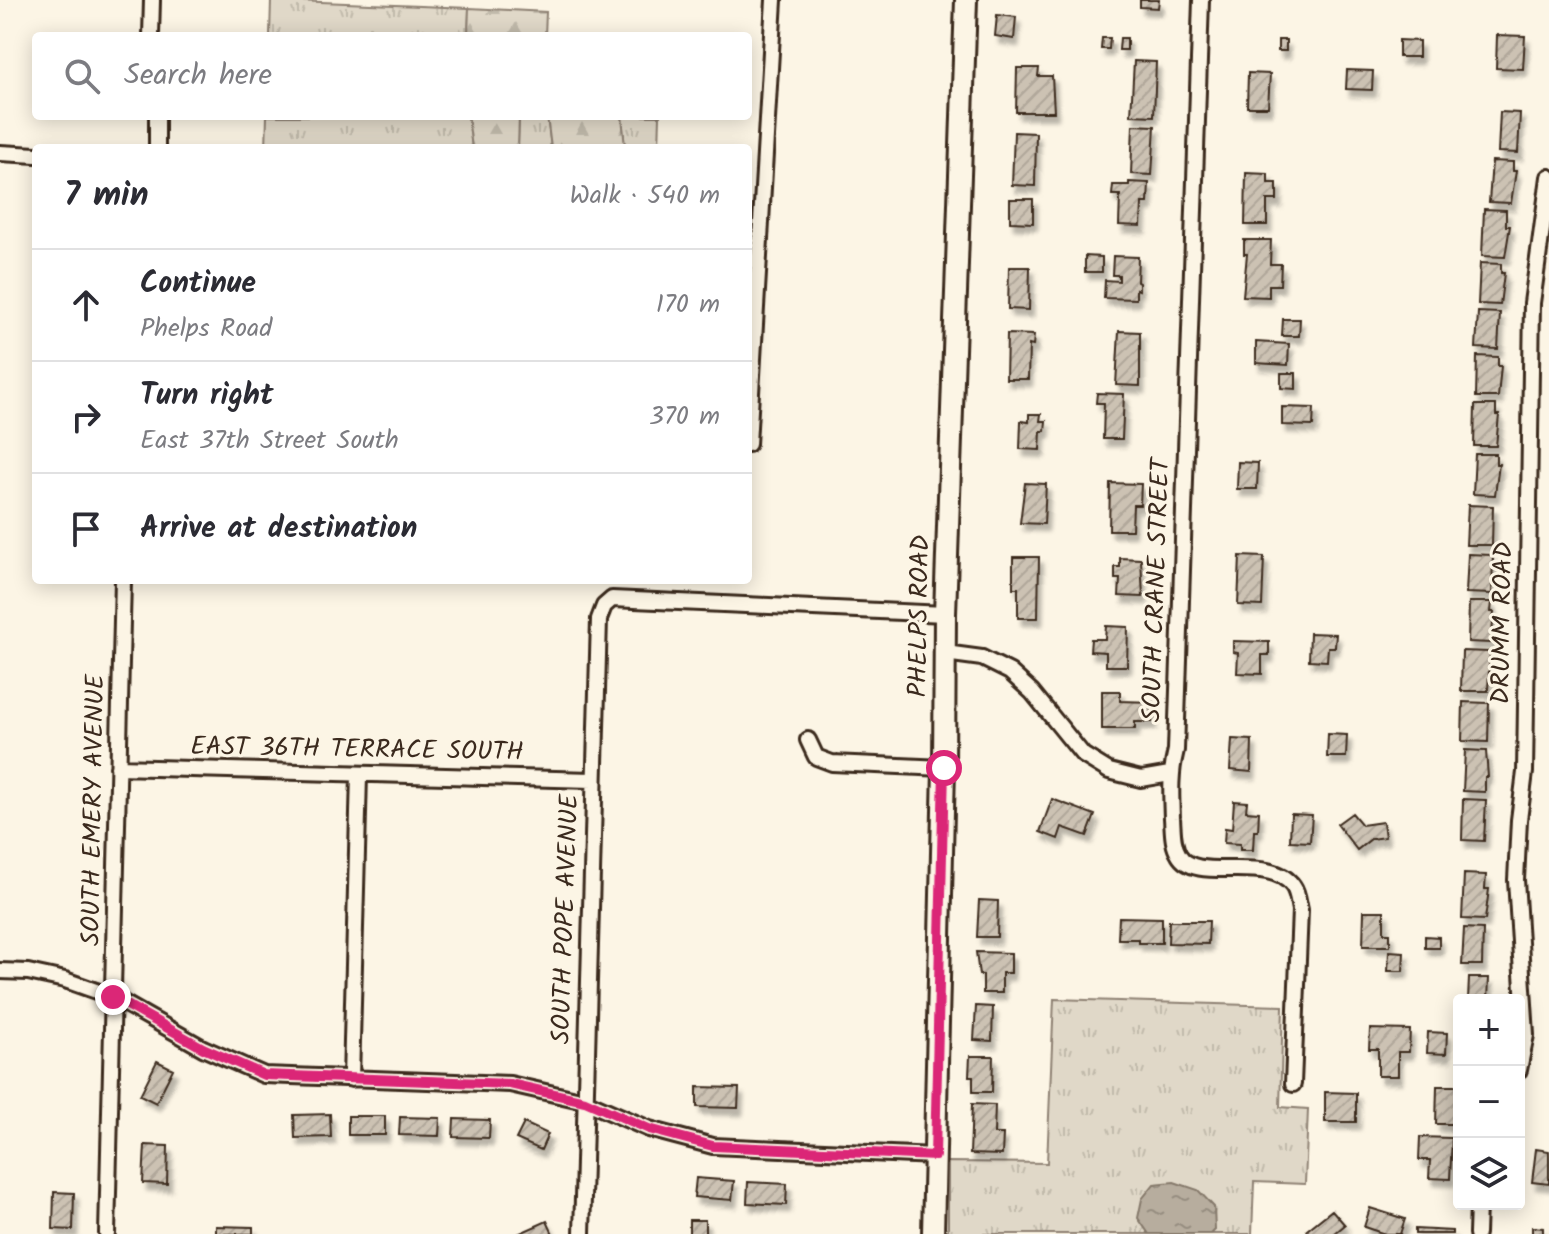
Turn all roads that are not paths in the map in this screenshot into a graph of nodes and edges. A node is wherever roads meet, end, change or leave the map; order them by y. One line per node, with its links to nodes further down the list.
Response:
1 (152, 0): 5 (street)
2 (774, 0): 11 (street)
3 (966, 0): 13 (street, PHELPS ROAD)
4 (1201, 0): 18 (street, SOUTH CRANE STREET)
5 (151, 32)
6 (157, 120): 7 (street)
7 (157, 144)
8 (0, 153): 9 (street)
9 (32, 155)
10 (1549, 177): 23 (street, DRUMM ROAD)
11 (752, 391)
12 (123, 584): 16 (street, SOUTH EMERY AVENUE)
13 (945, 614): 14 (street, PHELPS ROAD); 20 (street, SOUTH POPE AVENUE)
14 (945, 653): 17 (street, PHELPS ROAD); 18 (street)
15 (808, 740): 17 (street)
16 (118, 767): 19 (street, EAST 36TH TERRACE SOUTH); 22 (street, SOUTH EMERY AVENUE)
17 (944, 768): 27 (street, PHELPS ROAD)
18 (1170, 774): 25 (street, SOUTH CRANE STREET)
19 (359, 775): 20 (street, EAST 36TH TERRACE SOUTH); 24 (street)
20 (593, 780): 26 (street, SOUTH POPE AVENUE)
21 (0, 971): 22 (street)
22 (113, 997): 24 (street); 29 (street, SOUTH EMERY AVENUE)
23 (1520, 1066)
24 (351, 1079): 26 (street)
25 (1293, 1084)
26 (585, 1101): 27 (street); 30 (street, SOUTH POPE AVENUE)
27 (935, 1156): 31 (street, PHELPS ROAD)
28 (1478, 1210): 32 (street)
29 (107, 1234)
30 (582, 1234)
31 (933, 1234)
32 (1477, 1234)

